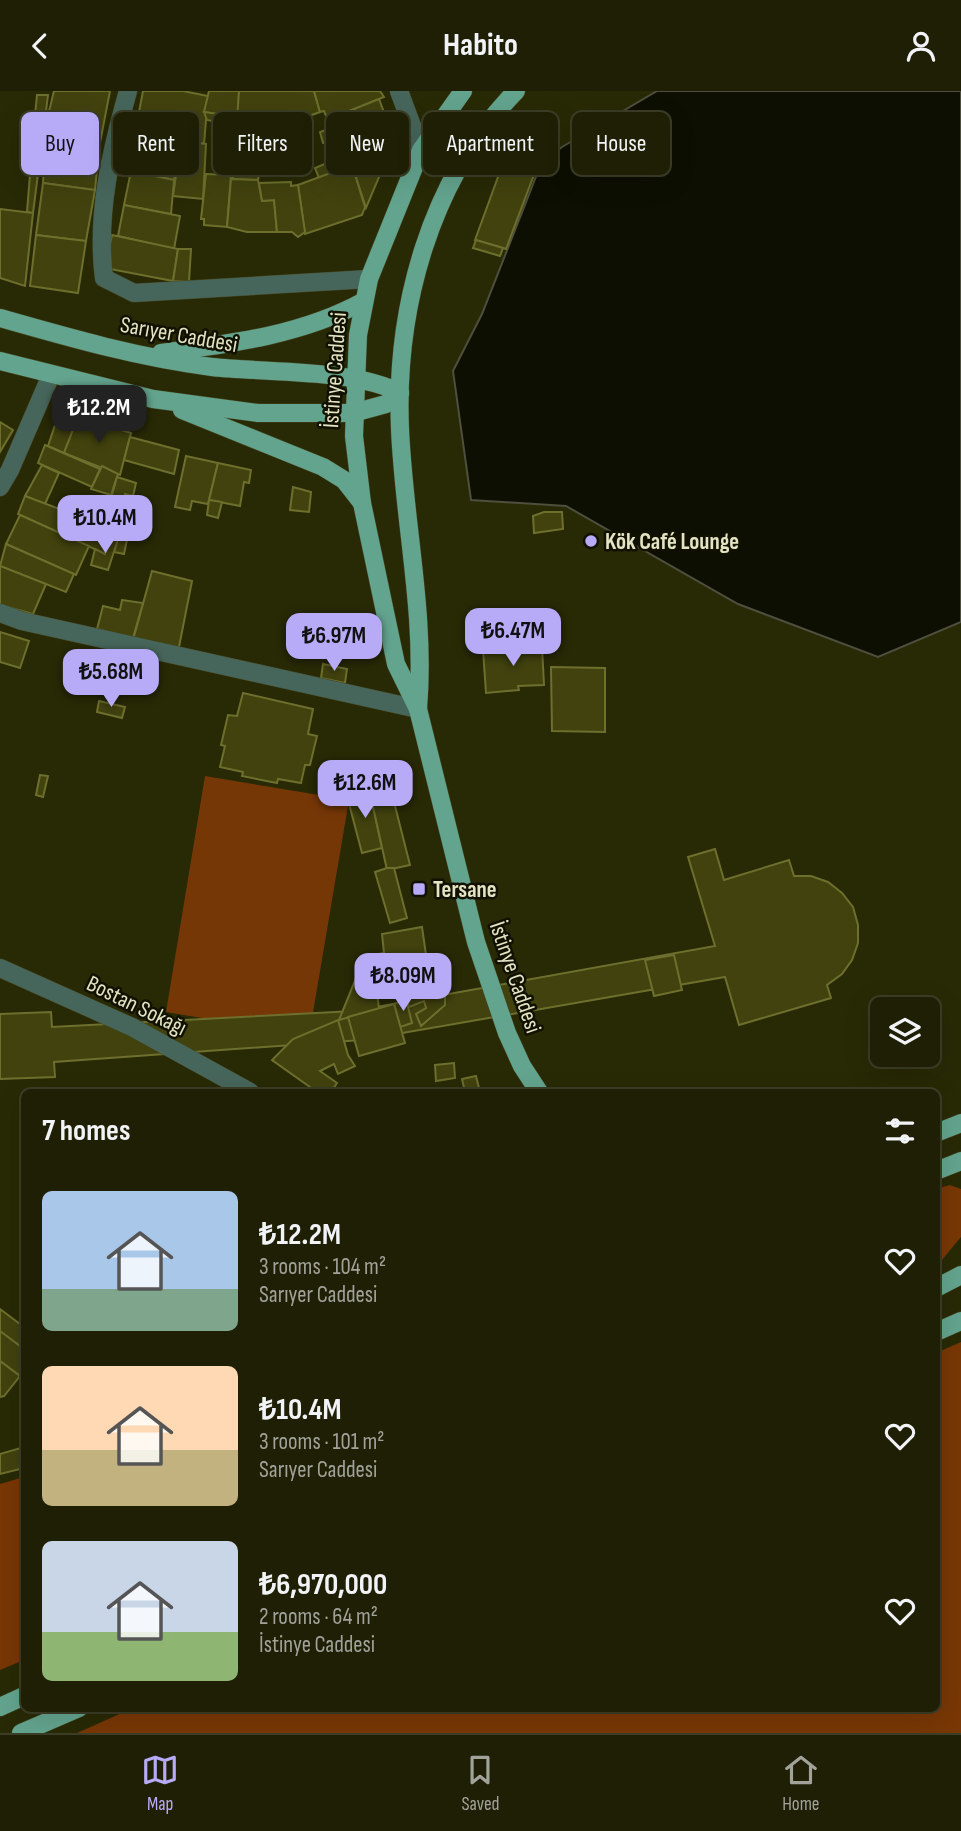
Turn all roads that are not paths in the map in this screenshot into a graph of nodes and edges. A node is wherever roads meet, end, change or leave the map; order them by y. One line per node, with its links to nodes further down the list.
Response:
1 (128, 91): 6 (street)
2 (399, 91): 5 (street)
3 (463, 91): 5 (main road, İstinye Caddesi)
4 (516, 91): 13 (main road, İstinye Caddesi)
5 (421, 150): 6 (main road, İstinye Caddesi)
6 (369, 279): 7 (main road, İstinye Caddesi)
7 (364, 301): 9 (main road); 12 (main road, İstinye Caddesi)
8 (0, 318): 9 (main road, Sarıyer Caddesi)
9 (143, 355): 12 (main road, Sarıyer Caddesi)
10 (0, 361): 11 (main road)
11 (51, 375): 14 (main road); 16 (street)
12 (354, 379): 13 (main road, Sarıyer Caddesi); 15 (main road, İstinye Caddesi)
13 (400, 393): 15 (main road); 19 (main road, İstinye Caddesi)
14 (153, 399): 15 (main road); 17 (main road)
15 (353, 414): 17 (main road, İstinye Caddesi)
16 (0, 487)
17 (362, 503): 19 (main road, İstinye Caddesi)
18 (0, 614): 19 (street)
19 (418, 709): 22 (main road, İstinye Caddesi)
20 (0, 968): 21 (street, Bostan Sokağı)
21 (245, 1089)
22 (538, 1089)
23 (961, 1123): 24 (main road)
24 (940, 1131)
25 (961, 1275): 26 (main road)
26 (940, 1286)
27 (961, 1321): 28 (main road)
28 (940, 1330)
29 (21, 1697): 30 (main road)
30 (0, 1707)
31 (70, 1712): 32 (main road)
32 (21, 1733)

